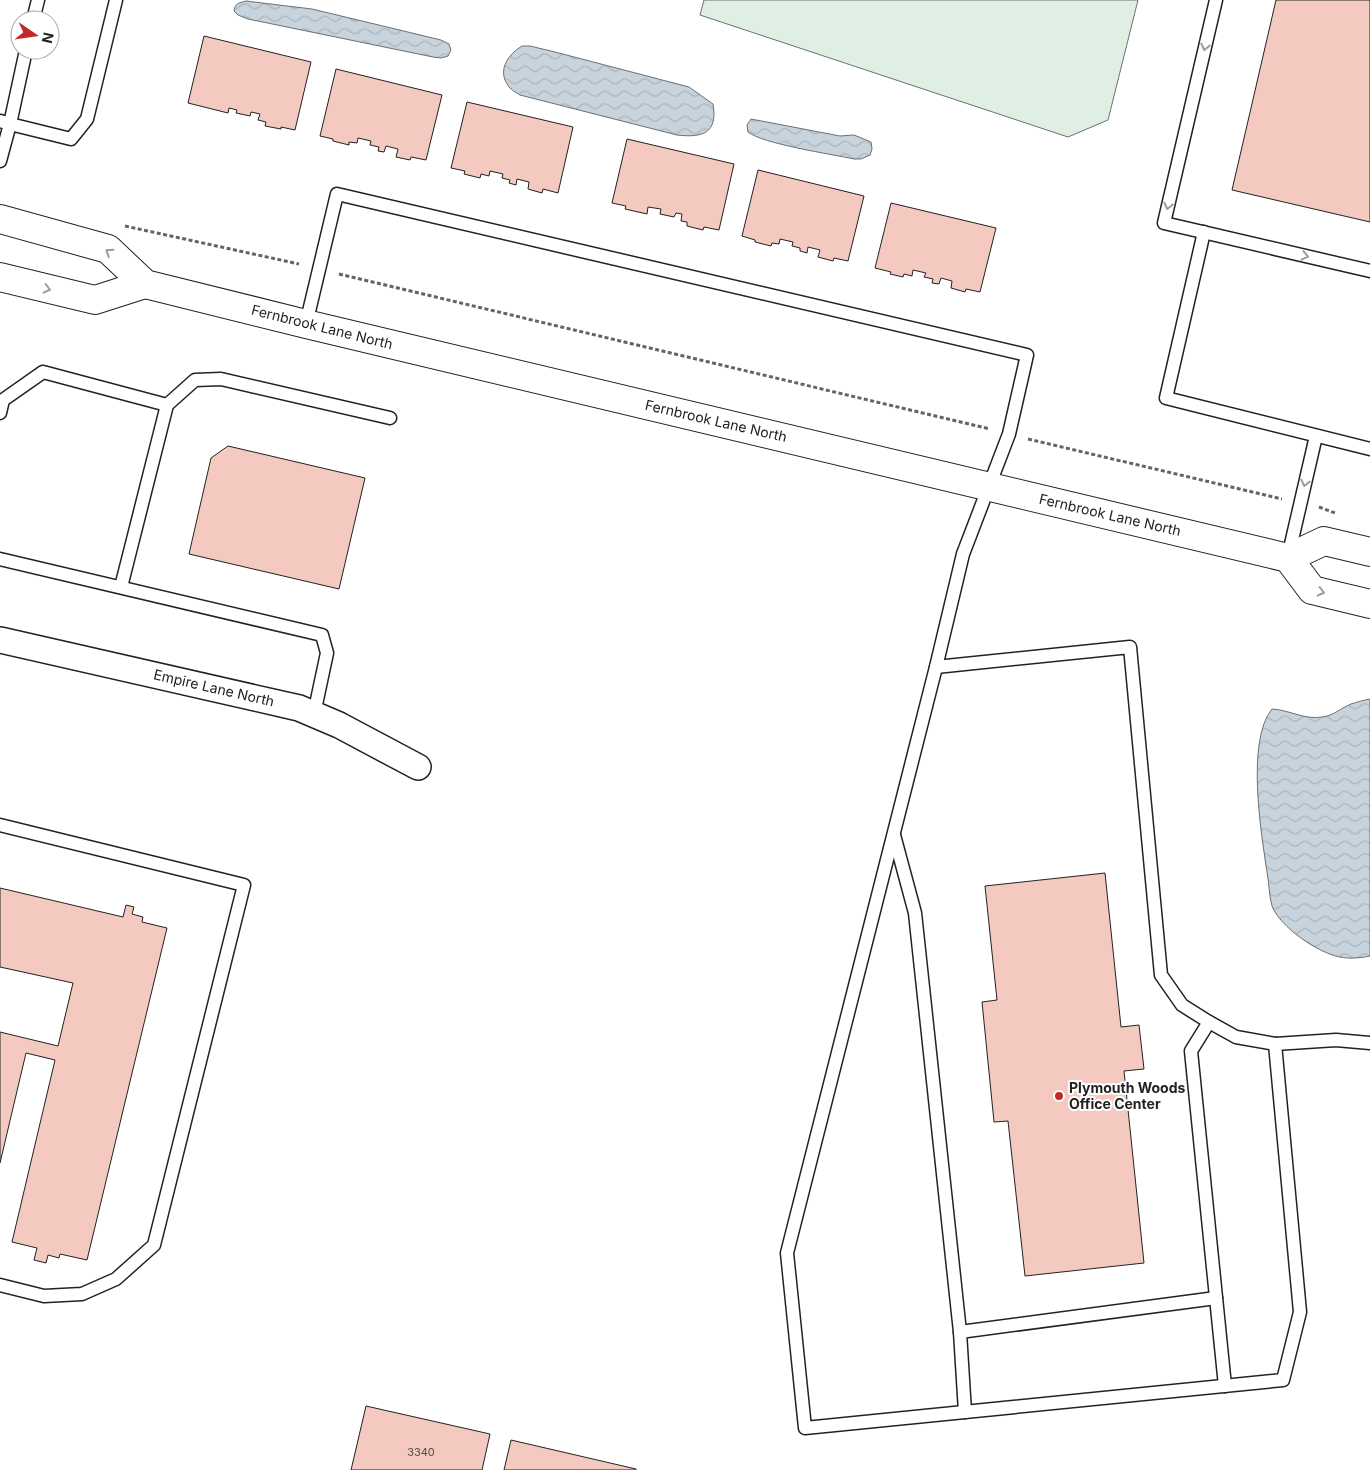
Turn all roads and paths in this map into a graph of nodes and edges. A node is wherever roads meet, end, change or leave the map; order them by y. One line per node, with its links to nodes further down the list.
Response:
1 (116, 0): 4 (lane)
2 (1216, 0): 8 (lane, one-way to 8)
3 (23, 60): 4 (lane)
4 (5, 122): 5 (lane)
5 (0, 161)
6 (0, 219): 12 (street, Fernbrook Lane North, one-way to 6)
7 (119, 225): 9 (path)
8 (1204, 232): 10 (lane, one-way to 10); 18 (lane)
9 (320, 269): 13 (lane); 17 (path); 17 (lane)
10 (1370, 271)
11 (0, 277): 12 (street, one-way to 12)
12 (145, 284): 13 (street, Fernbrook Lane North)
13 (306, 324): 20 (street, Fernbrook Lane North)
14 (167, 405): 15 (lane); 16 (lane); 26 (lane)
15 (0, 414)
16 (390, 418)
17 (1009, 434): 20 (lane); 21 (path)
18 (1316, 436): 19 (lane); 21 (lane, one-way to 21)
19 (1370, 449)
20 (989, 486): 24 (street, Fernbrook Lane North); 29 (lane)
21 (1301, 503): 22 (path); 24 (lane)
22 (1342, 516)
23 (1370, 552): 24 (street)
24 (1288, 558): 27 (street, one-way to 27)
25 (0, 559): 26 (lane)
26 (121, 587): 30 (lane)
27 (1370, 604)
28 (0, 640): 30 (street, Empire Lane North)
29 (936, 667): 33 (lane); 34 (lane)
30 (314, 714): 31 (street, Empire Lane North)
31 (418, 767)
32 (0, 826): 37 (lane)
33 (894, 833): 39 (lane); 41 (lane)
34 (1209, 1022): 36 (lane); 38 (lane)
35 (1370, 1043): 36 (lane)
36 (1275, 1044): 40 (lane)
37 (0, 1286)
38 (1216, 1298): 39 (lane); 40 (lane)
39 (960, 1332): 41 (lane)
40 (1225, 1386): 41 (lane)
41 (965, 1412)

